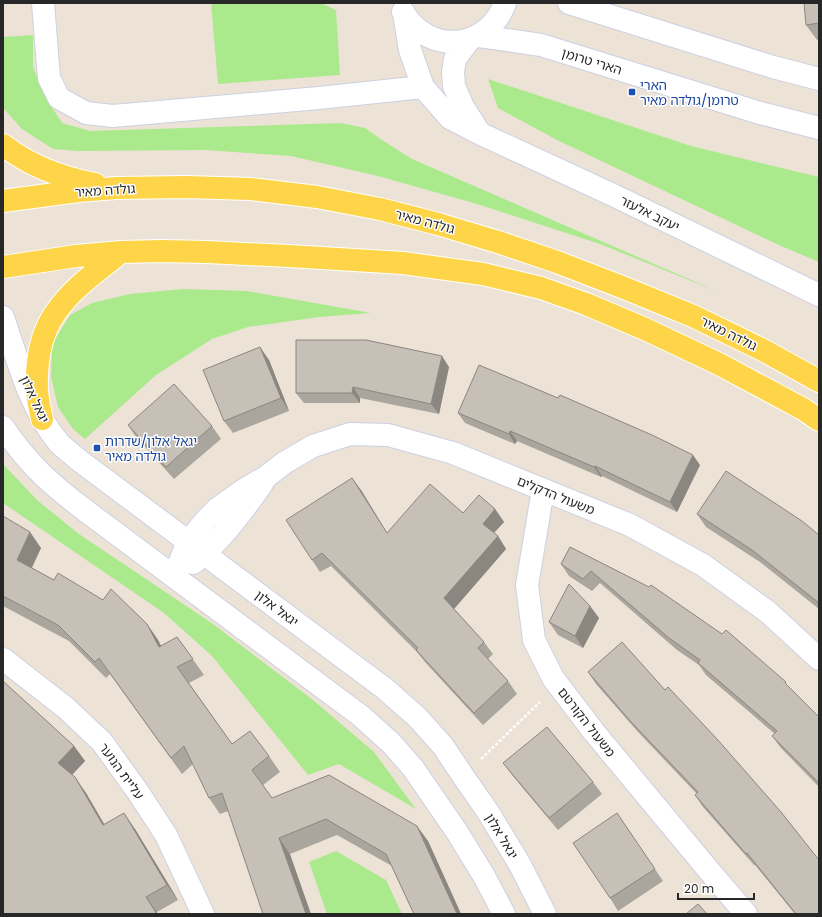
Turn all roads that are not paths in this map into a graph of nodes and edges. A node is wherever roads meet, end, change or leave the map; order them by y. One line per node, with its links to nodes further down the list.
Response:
1 (43, 3): 7 (street)
2 (505, 3): 5 (street)
3 (569, 3): 6 (street)
4 (402, 8): 5 (street, הארי טרומן); 7 (street, יעקב אלעזר)
5 (475, 37): 8 (street, הארי טרומן); 9 (street)
6 (819, 79)
7 (423, 87): 9 (street, יעקב אלעזר)
8 (819, 128)
9 (481, 134): 15 (street, יעקב אלעזר)
10 (3, 145): 11 (main road)
11 (116, 188): 12 (main road, גולדה מאיר); 17 (main road, גולדה מאיר)
12 (3, 201)
13 (121, 252): 14 (main road); 18 (main road); 19 (main road)
14 (3, 267)
15 (819, 295)
16 (3, 317): 18 (street, יגאל אלון)
17 (819, 381)
18 (42, 419): 22 (street, יגאל אלון)
19 (819, 420)
20 (3, 426): 23 (street)
21 (544, 490): 22 (street, משעול הדקלים); 25 (street, משעול הדקלים); 29 (street, משעול הקורטם)
22 (196, 548): 23 (street, משעול הדקלים); 28 (street, יגאל אלון)
23 (174, 576): 27 (street)
24 (3, 658): 26 (street, עליית הנוער)
25 (819, 659)
26 (204, 914)
27 (504, 914)
28 (545, 914)
29 (746, 914)

